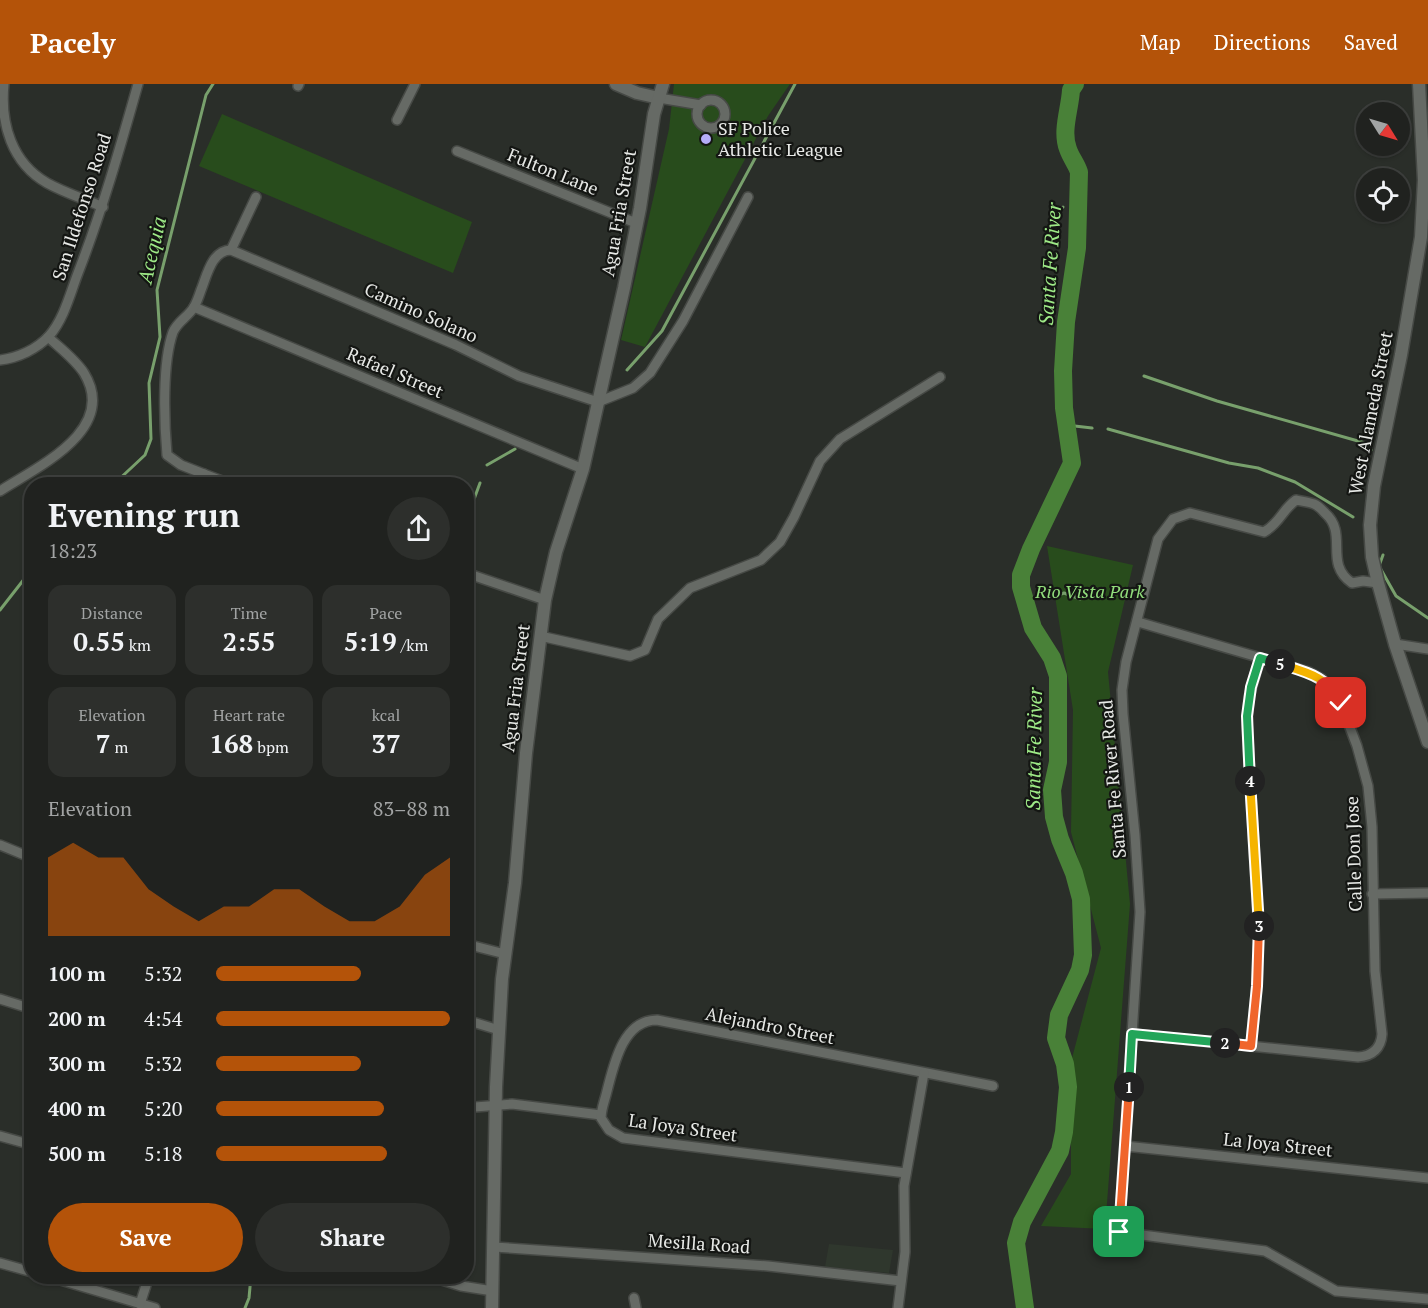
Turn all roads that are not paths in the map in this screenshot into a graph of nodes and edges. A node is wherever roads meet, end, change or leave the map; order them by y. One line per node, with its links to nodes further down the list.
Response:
1 (4, 84): 13 (street)
2 (138, 84): 13 (street, San Ildefonso Road)
3 (415, 84): 9 (street)
4 (616, 84): 7 (street)
5 (663, 84): 7 (street, Agua Fria Street)
6 (1419, 84): 27 (street, West Alameda Street)
7 (658, 98): 8 (street); 14 (street, Agua Fria Street)
8 (700, 105)
9 (397, 120)
10 (457, 151): 14 (street, Fulton Lane)
11 (748, 196): 20 (street)
12 (256, 197): 15 (street)
13 (103, 207): 17 (street, San Ildefonso Road)
14 (636, 223): 20 (street, Agua Fria Street)
15 (231, 250): 16 (street); 20 (street, Camino Solano)
16 (194, 307): 21 (street, Rafael Street); 22 (street)
17 (48, 337): 18 (street); 25 (street)
18 (0, 360)
19 (940, 377): 30 (street)
20 (598, 402): 21 (street, Agua Fria Street)
21 (583, 469): 28 (street, Agua Fria Street)
22 (204, 474): 23 (street); 24 (street)
23 (201, 477)
24 (212, 477)
25 (0, 491)
26 (474, 576): 28 (street)
27 (1378, 583): 29 (street, Santa Fe River Road); 31 (street, West Alameda Street)
28 (545, 600): 30 (street, Agua Fria Street)
29 (1138, 622): 33 (street, Calle Don Jose); 45 (street, Santa Fe River Road)
30 (540, 636): 40 (street, Agua Fria Street)
31 (1395, 644): 32 (street); 34 (street, West Alameda Street)
32 (1428, 649)
33 (1260, 658): 38 (street, Calle Don Jose); 46 (street)
34 (1428, 742)
35 (0, 845): 36 (street)
36 (24, 855)
37 (1428, 893): 38 (street)
38 (1372, 894): 46 (street, Calle Don Jose)
39 (474, 946): 40 (street)
40 (505, 954): 44 (street, Agua Fria Street)
41 (0, 999): 42 (street)
42 (24, 1006)
43 (474, 1022): 44 (street)
44 (499, 1030): 49 (street, Agua Fria Street)
45 (1132, 1034): 46 (street, Calle Don Jose); 54 (street, Santa Fe River Road)
46 (1251, 1046)
47 (924, 1073): 48 (street, Alejandro Street); 51 (street, Alejandro Street); 55 (street)
48 (993, 1086)
49 (496, 1105): 50 (street); 51 (street); 57 (street, Agua Fria Street)
50 (474, 1107)
51 (601, 1114): 55 (street, La Joya Street)
52 (0, 1136): 53 (street)
53 (24, 1143)
54 (1125, 1146): 56 (street, La Joya Street); 66 (street, Santa Fe River Road)
55 (906, 1173): 60 (street)
56 (1428, 1178)
57 (494, 1247): 60 (street, Mesilla Road); 64 (street, Agua Fria Street)
58 (0, 1263): 59 (street)
59 (24, 1270)
60 (901, 1281): 71 (street)
61 (74, 1284): 67 (street)
62 (146, 1284): 67 (street)
63 (455, 1284): 64 (street)
64 (493, 1292): 69 (street, Agua Fria Street)
65 (634, 1298): 70 (street)
66 (1428, 1299)
67 (140, 1304): 68 (street)
68 (155, 1308)
69 (492, 1308)
70 (636, 1308)
71 (898, 1308)

